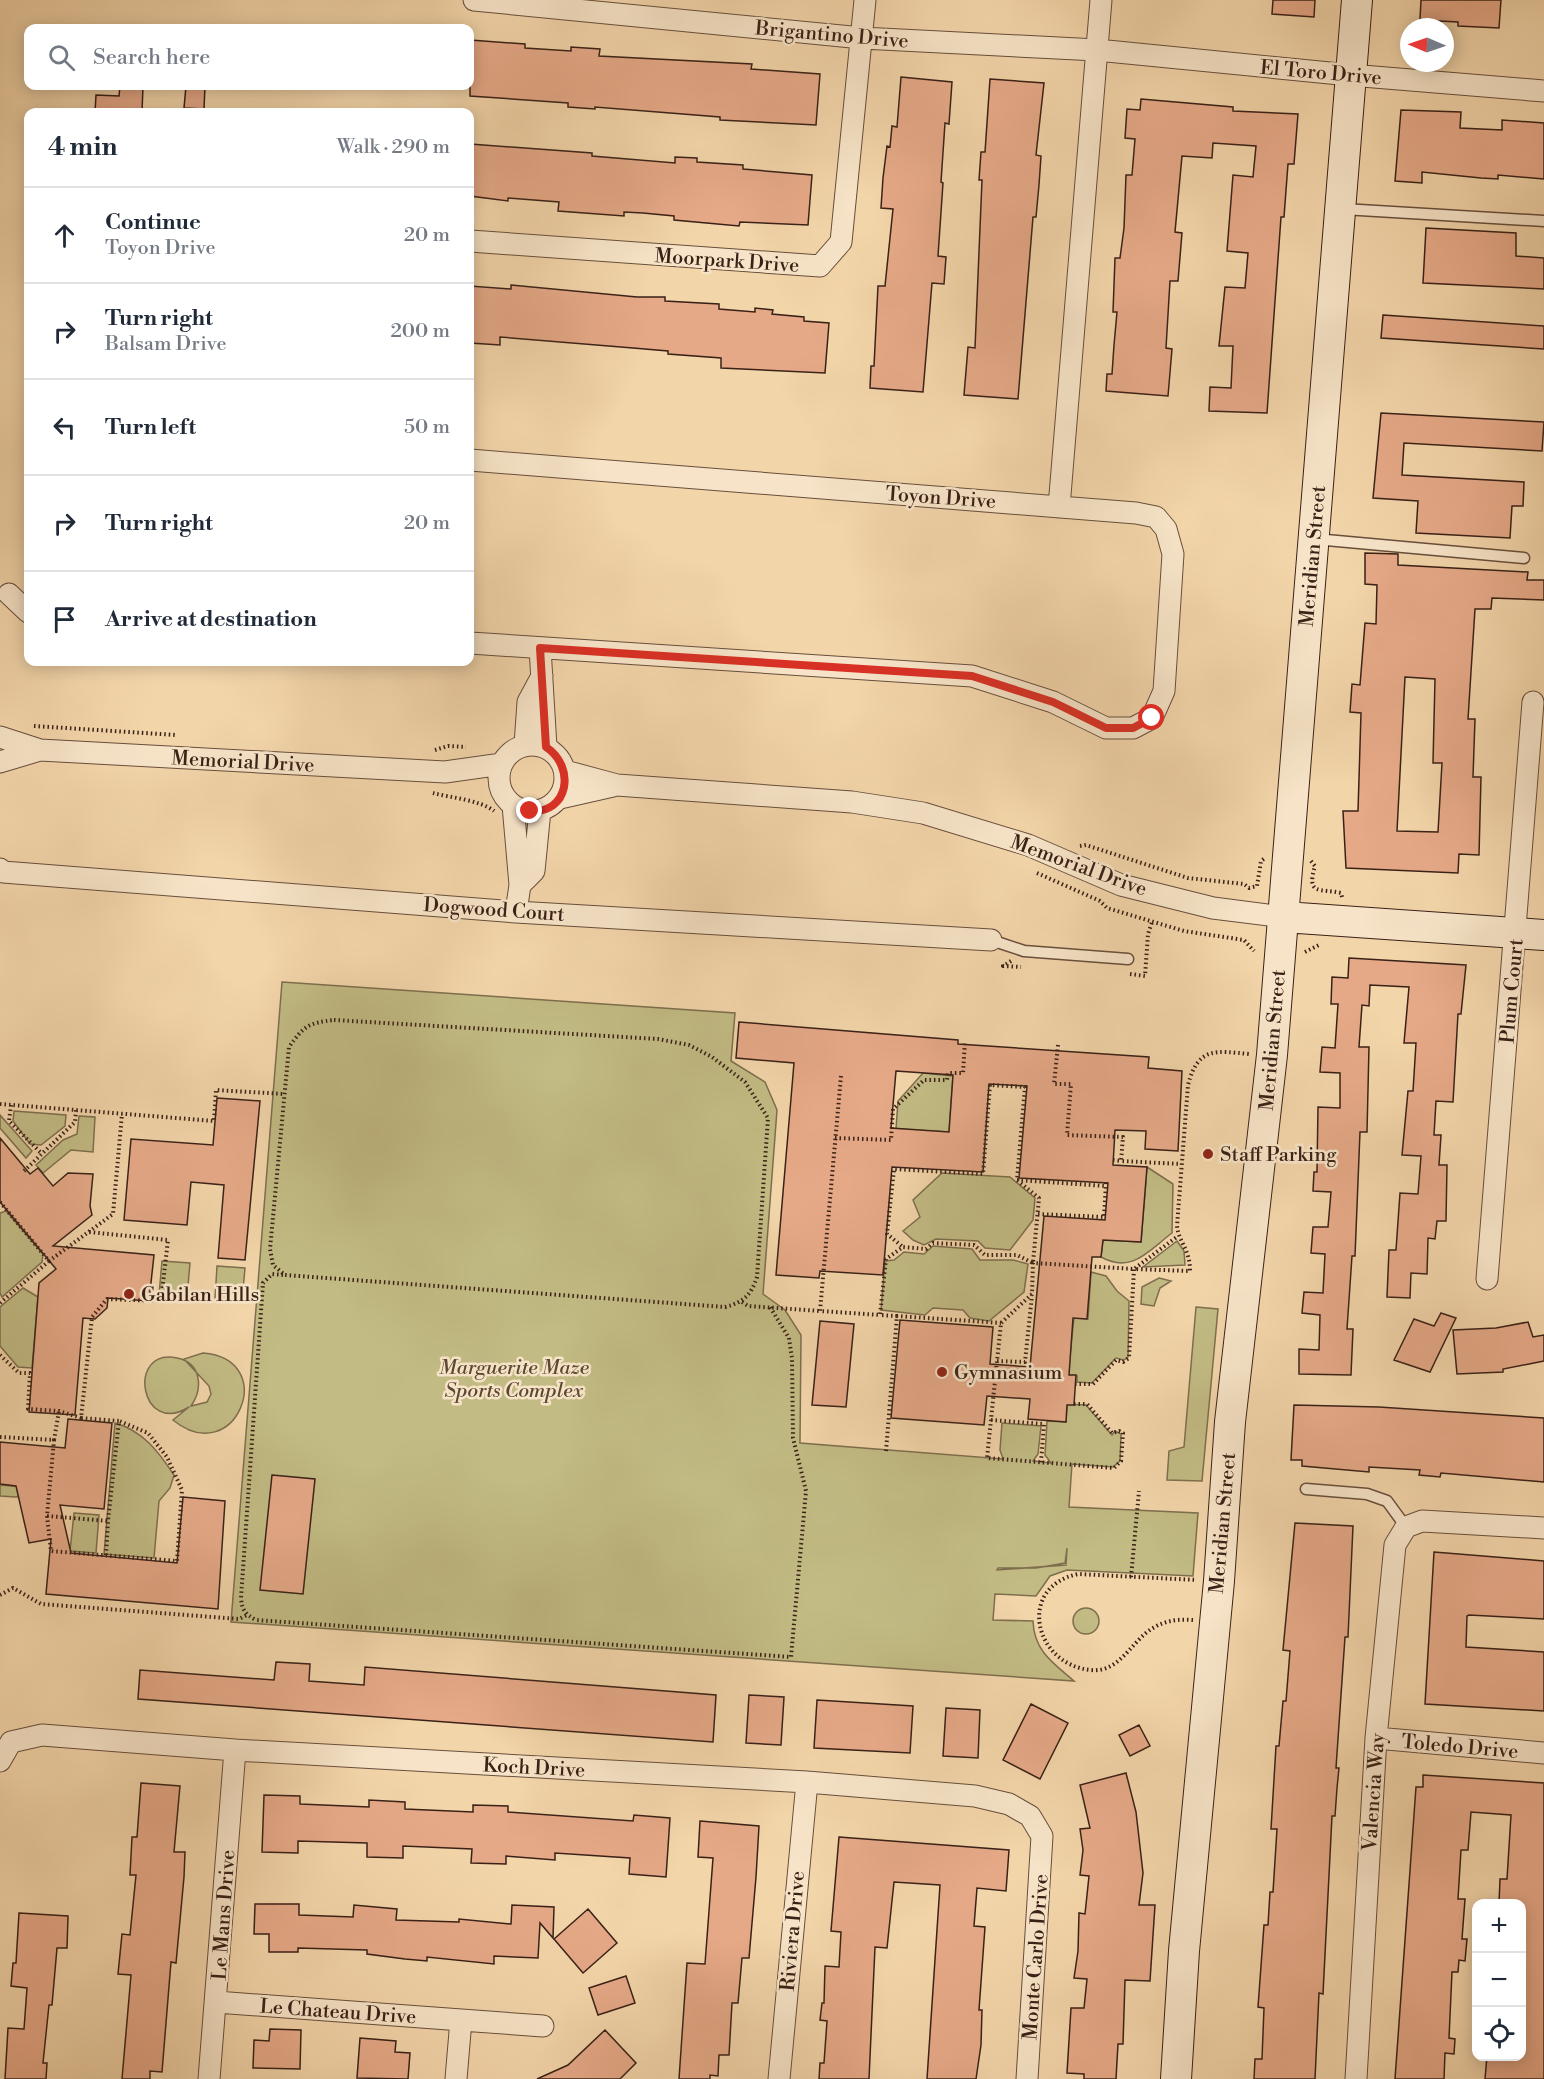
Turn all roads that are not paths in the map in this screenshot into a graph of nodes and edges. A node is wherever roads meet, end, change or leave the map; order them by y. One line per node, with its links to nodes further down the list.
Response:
1 (474, 0): 5 (street, Brigantino Drive)
2 (865, 0): 5 (street)
3 (1101, 0): 6 (street)
4 (1357, 0): 7 (street, Meridian Street)
5 (862, 38): 6 (street, Brigantino Drive); 11 (street, Moorpark Drive)
6 (1097, 50): 7 (street, El Toro Drive); 13 (street)
7 (1350, 75): 8 (street, El Toro Drive); 9 (street, Meridian Street)
8 (1544, 90)
9 (1340, 209): 10 (lane); 14 (street, Meridian Street)
10 (1544, 221)
11 (474, 241)
12 (474, 460): 13 (street, Toyon Drive)
13 (1059, 507): 19 (street, Toyon Drive)
14 (1313, 539): 15 (lane); 36 (street, Meridian Street)
15 (1524, 558)
16 (9, 594): 17 (street)
17 (24, 608)
18 (474, 643): 19 (street)
19 (540, 648): 22 (street)
20 (1533, 702): 37 (street, Plum Court)
21 (0, 737): 23 (street)
22 (536, 746): 25 (street); 26 (street)
23 (40, 750): 24 (street); 27 (street, Memorial Drive)
24 (0, 762)
25 (502, 764): 27 (street); 29 (street)
26 (565, 771): 28 (street); 30 (street)
27 (445, 772): 29 (street)
28 (616, 785): 30 (street); 36 (street, Memorial Drive)
29 (500, 787): 31 (street)
30 (560, 798): 32 (street)
31 (505, 810): 32 (street); 34 (street)
32 (540, 810): 34 (street)
33 (0, 869): 35 (street, Dogwood Court)
34 (520, 885): 35 (street)
35 (516, 912): 38 (street, Dogwood Court)
36 (1284, 917): 37 (street, Memorial Drive); 57 (street, Meridian Street)
37 (1530, 934): 40 (street, Plum Court)
38 (991, 940): 39 (lane)
39 (1128, 958)
40 (1487, 1279)
41 (1306, 1489): 42 (lane)
42 (1414, 1524): 43 (street); 44 (street, Valencia Way)
43 (1544, 1528)
44 (1376, 1738): 46 (street, Toledo Drive); 58 (street, Valencia Way)
45 (235, 1750): 47 (street, Koch Drive); 48 (street, Koch Drive); 50 (street, Le Mans Drive)
46 (1544, 1753)
47 (0, 1761)
48 (807, 1782): 49 (street, Koch Drive); 55 (street, Riviera Drive)
49 (1042, 1836): 56 (street, Monte Carlo Drive)
50 (216, 2002): 51 (street, Le Chateau Drive); 53 (street, Le Mans Drive)
51 (461, 2020): 52 (street, Le Chateau Drive); 54 (street)
52 (543, 2026)
53 (209, 2079)
54 (456, 2079)
55 (779, 2079)
56 (1027, 2079)
57 (1176, 2079)
58 (1356, 2079)

